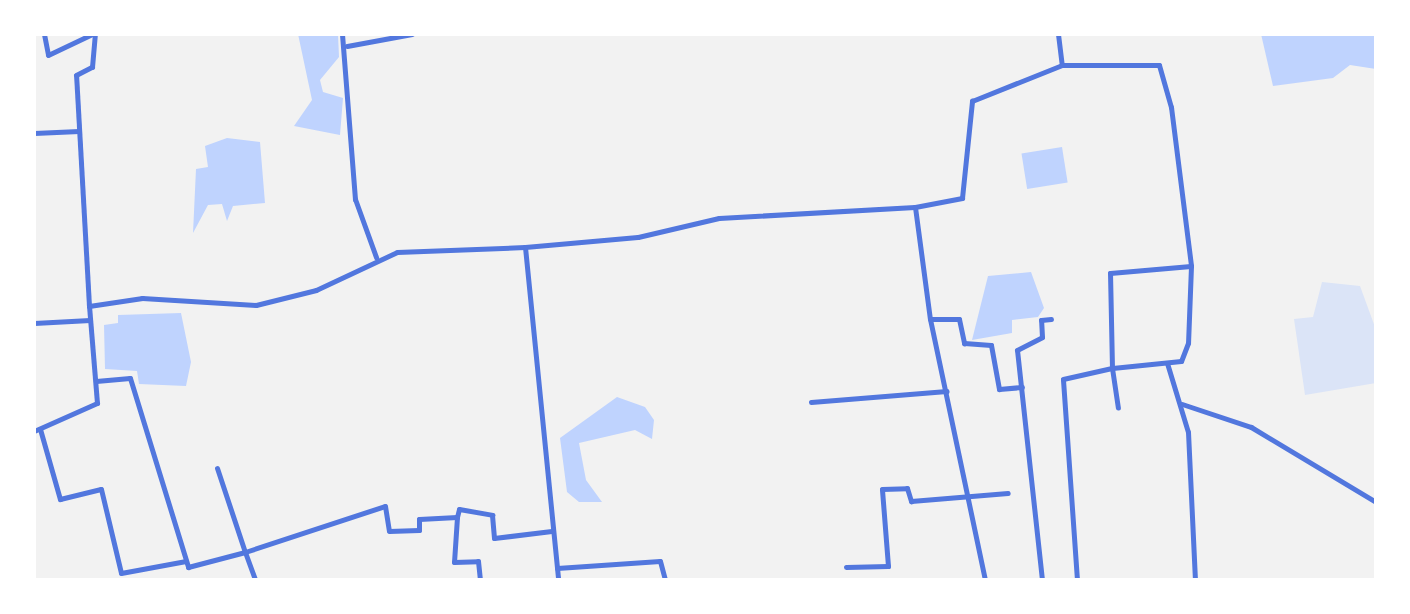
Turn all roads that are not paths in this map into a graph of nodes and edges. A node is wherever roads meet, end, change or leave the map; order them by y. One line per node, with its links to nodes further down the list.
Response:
1 (44, 34): 2 (street)
2 (93, 34): 8 (street)
3 (342, 34): 6 (street)
4 (412, 34): 6 (street)
5 (1058, 34): 7 (street)
6 (347, 46): 12 (street)
7 (1062, 65): 10 (street); 13 (street)
8 (79, 131): 9 (street); 14 (street)
9 (34, 133)
10 (915, 207): 11 (street); 15 (street)
11 (525, 247): 12 (street); 33 (street)
12 (376, 257): 14 (street)
13 (1191, 266): 19 (street); 20 (street)
14 (89, 306): 17 (street)
15 (930, 319): 22 (street); 23 (street)
16 (1051, 319): 22 (street)
17 (90, 320): 18 (street); 21 (street)
18 (34, 323)
19 (1167, 363): 20 (street); 25 (street)
20 (1112, 368): 26 (street); 44 (street)
21 (96, 381): 27 (street); 35 (street)
22 (1022, 387): 43 (street)
23 (947, 391): 24 (street); 30 (street)
24 (811, 402)
25 (1181, 403): 31 (street); 45 (street)
26 (1118, 408)
27 (37, 430): 35 (street)
28 (217, 468): 34 (street)
29 (1008, 493): 30 (street)
30 (969, 494): 36 (street); 42 (street)
31 (1376, 502)
32 (457, 517): 33 (street); 34 (street); 39 (street)
33 (552, 531): 37 (street)
34 (245, 552): 35 (street); 38 (street)
35 (186, 561)
36 (846, 567)
37 (557, 568): 40 (street); 41 (street)
38 (255, 580)
39 (480, 580)
40 (558, 580)
41 (665, 580)
42 (985, 580)
43 (1042, 580)
44 (1077, 580)
45 (1195, 580)

